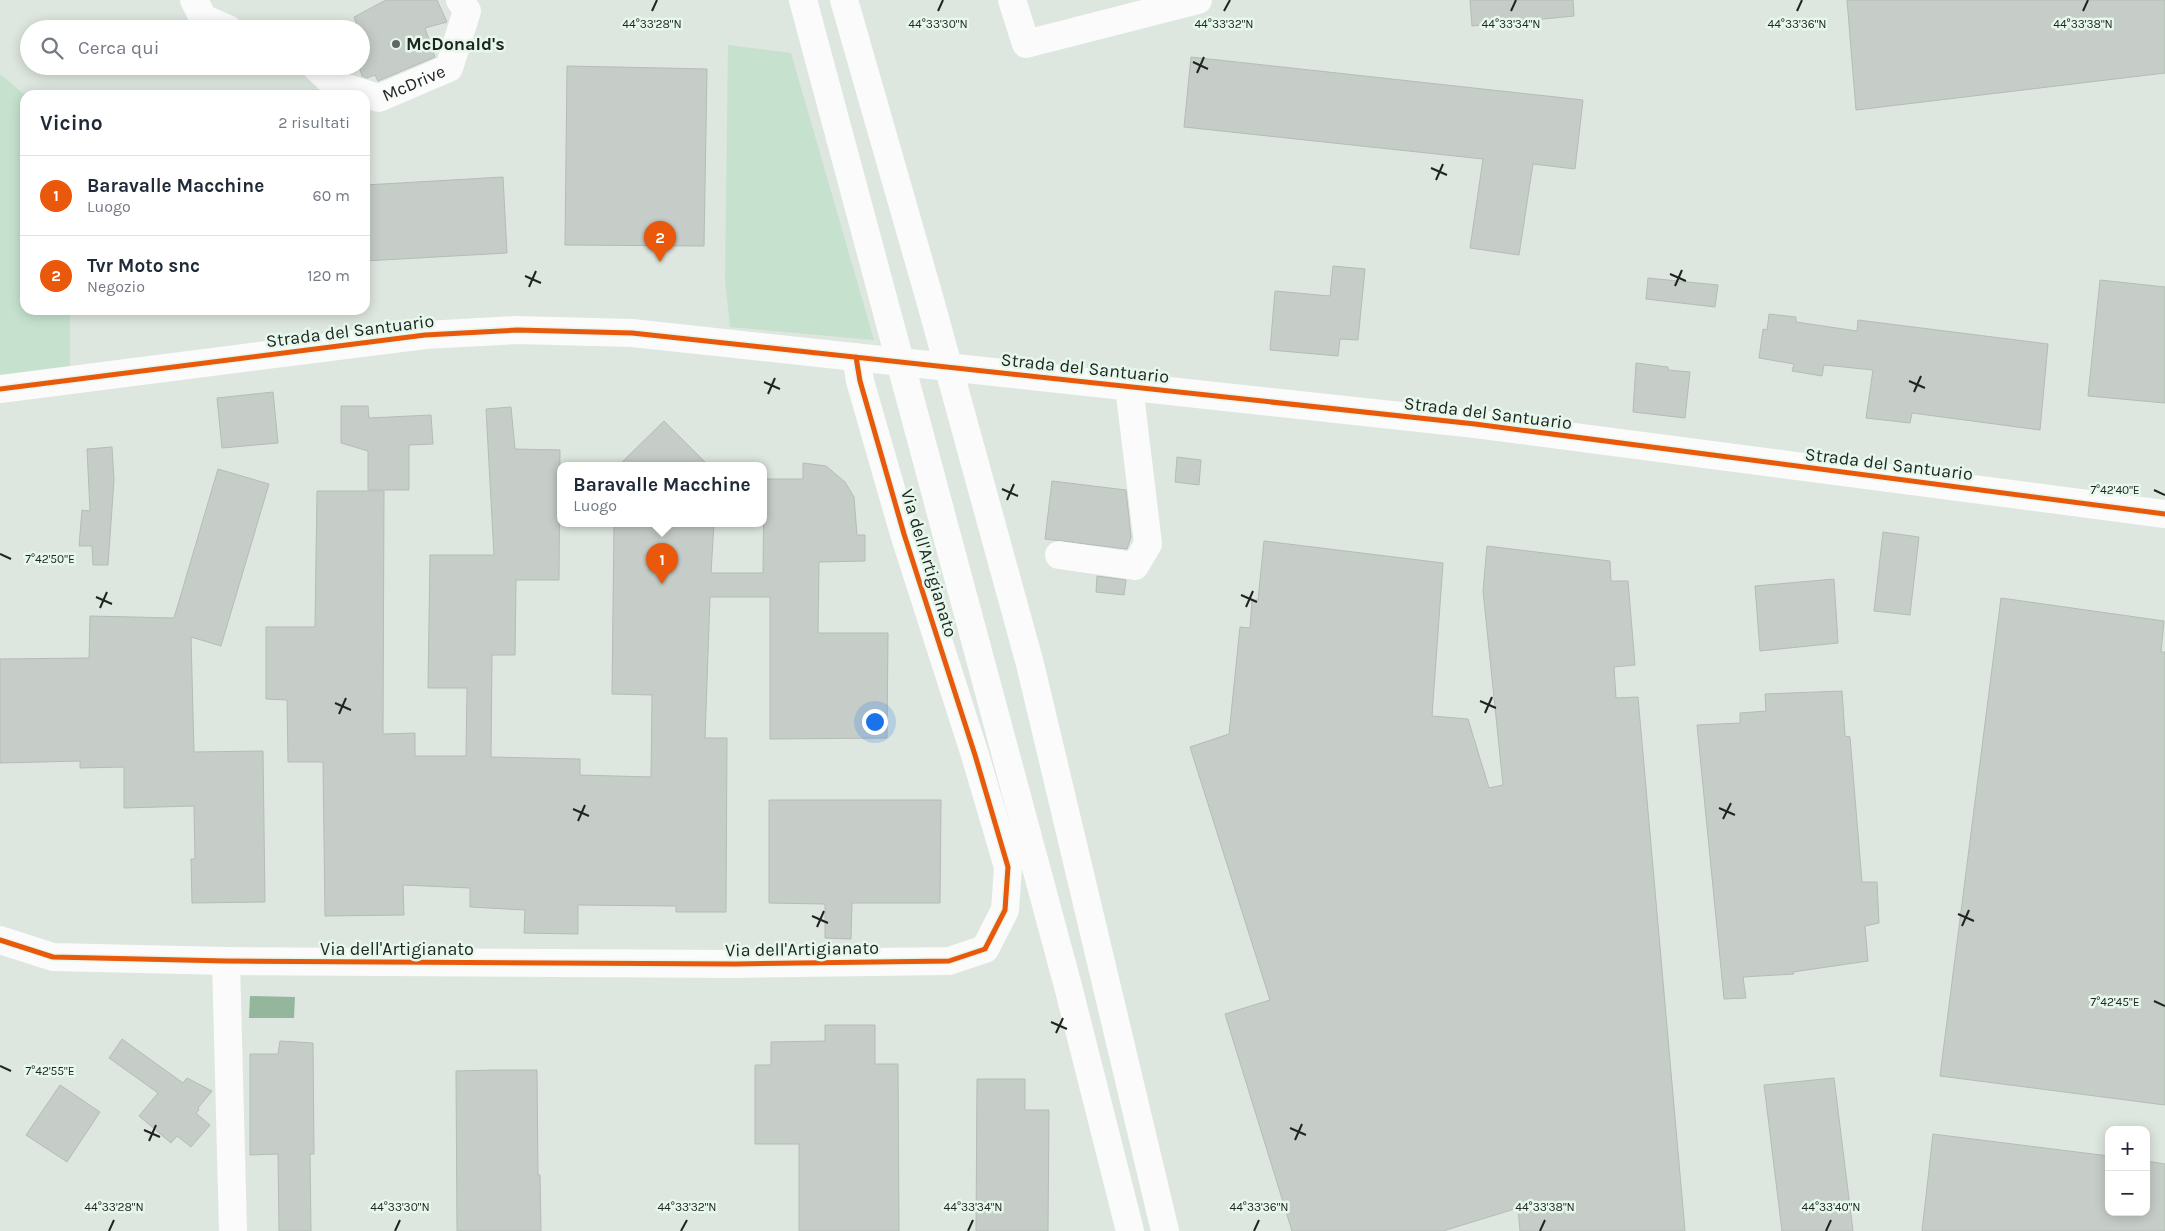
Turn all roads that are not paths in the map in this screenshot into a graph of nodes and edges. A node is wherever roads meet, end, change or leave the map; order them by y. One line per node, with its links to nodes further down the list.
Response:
1 (194, 0): 7 (main road)
2 (460, 0): 10 (main road, McDrive)
3 (803, 0): 19 (main road)
4 (844, 0): 20 (main road)
5 (1012, 0): 6 (main road)
6 (1198, 0)
7 (208, 20)
8 (324, 75): 9 (main road, McDrive)
9 (353, 90)
10 (370, 95)
11 (856, 356): 12 (main road, Strada del Santuario); 13 (main road, Strada del Santuario); 17 (main road, Via dell'Artigianato)
12 (1129, 386): 14 (main road, Strada del Santuario); 15 (main road)
13 (0, 390)
14 (2165, 514)
15 (1059, 555)
16 (0, 940): 17 (main road, Via dell'Artigianato)
17 (226, 962): 18 (main road)
18 (233, 1231)
19 (1130, 1231)
20 (1165, 1231)

